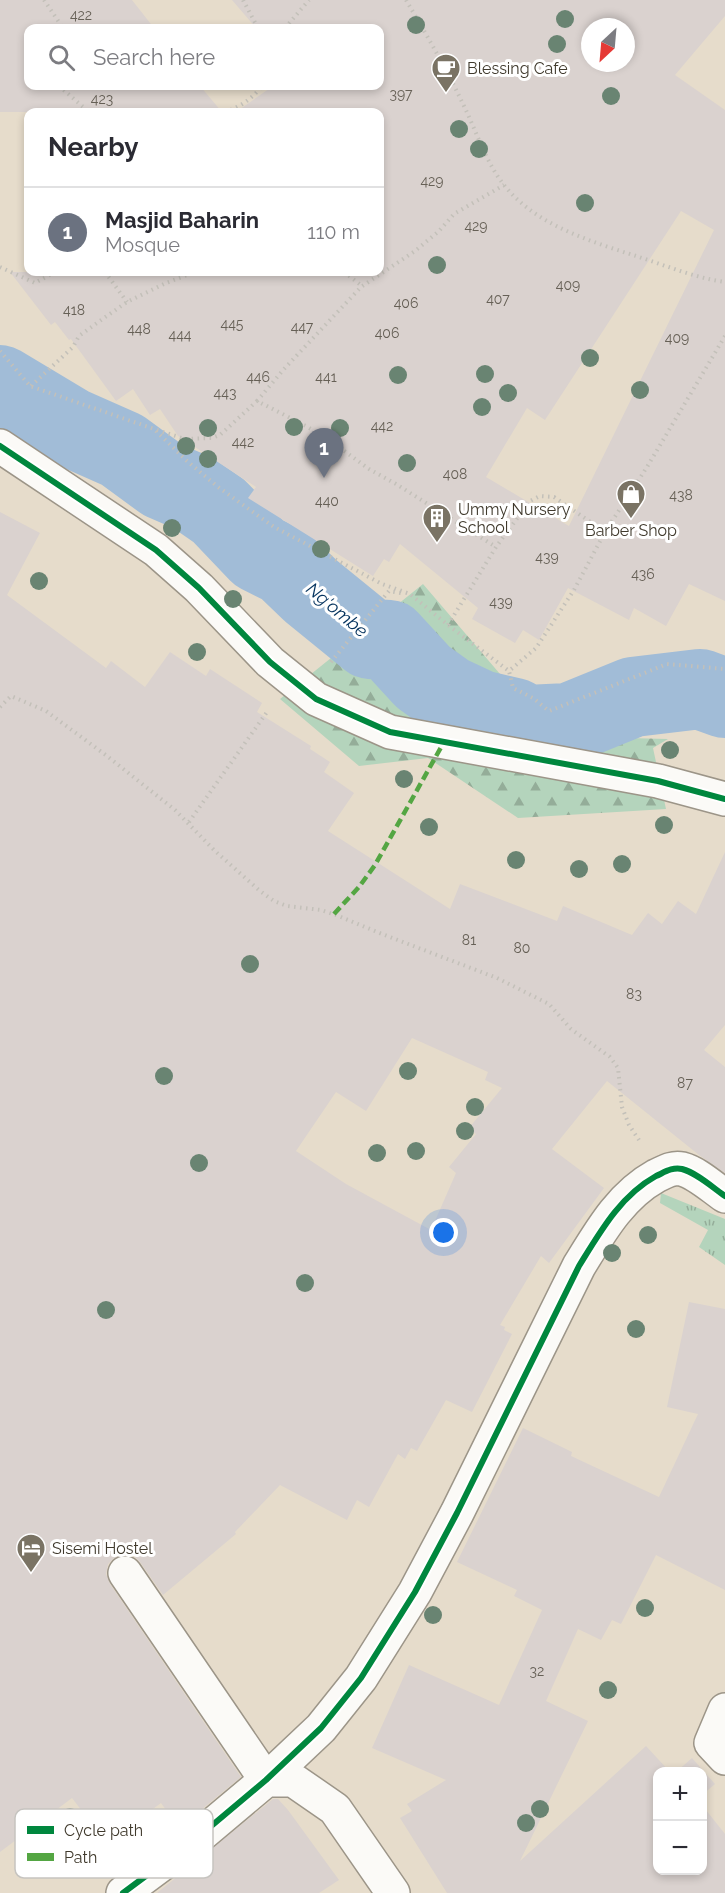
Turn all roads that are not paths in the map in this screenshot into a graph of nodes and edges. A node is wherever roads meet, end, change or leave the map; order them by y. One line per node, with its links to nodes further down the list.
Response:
1 (0, 446): 2 (street)
2 (725, 799)
3 (725, 1196): 7 (street)
4 (125, 1573): 7 (street)
5 (725, 1710): 6 (street)
6 (725, 1758)
7 (266, 1780): 8 (street); 11 (street)
8 (213, 1825)
9 (143, 1878): 10 (street)
10 (123, 1893)
11 (393, 1893)

